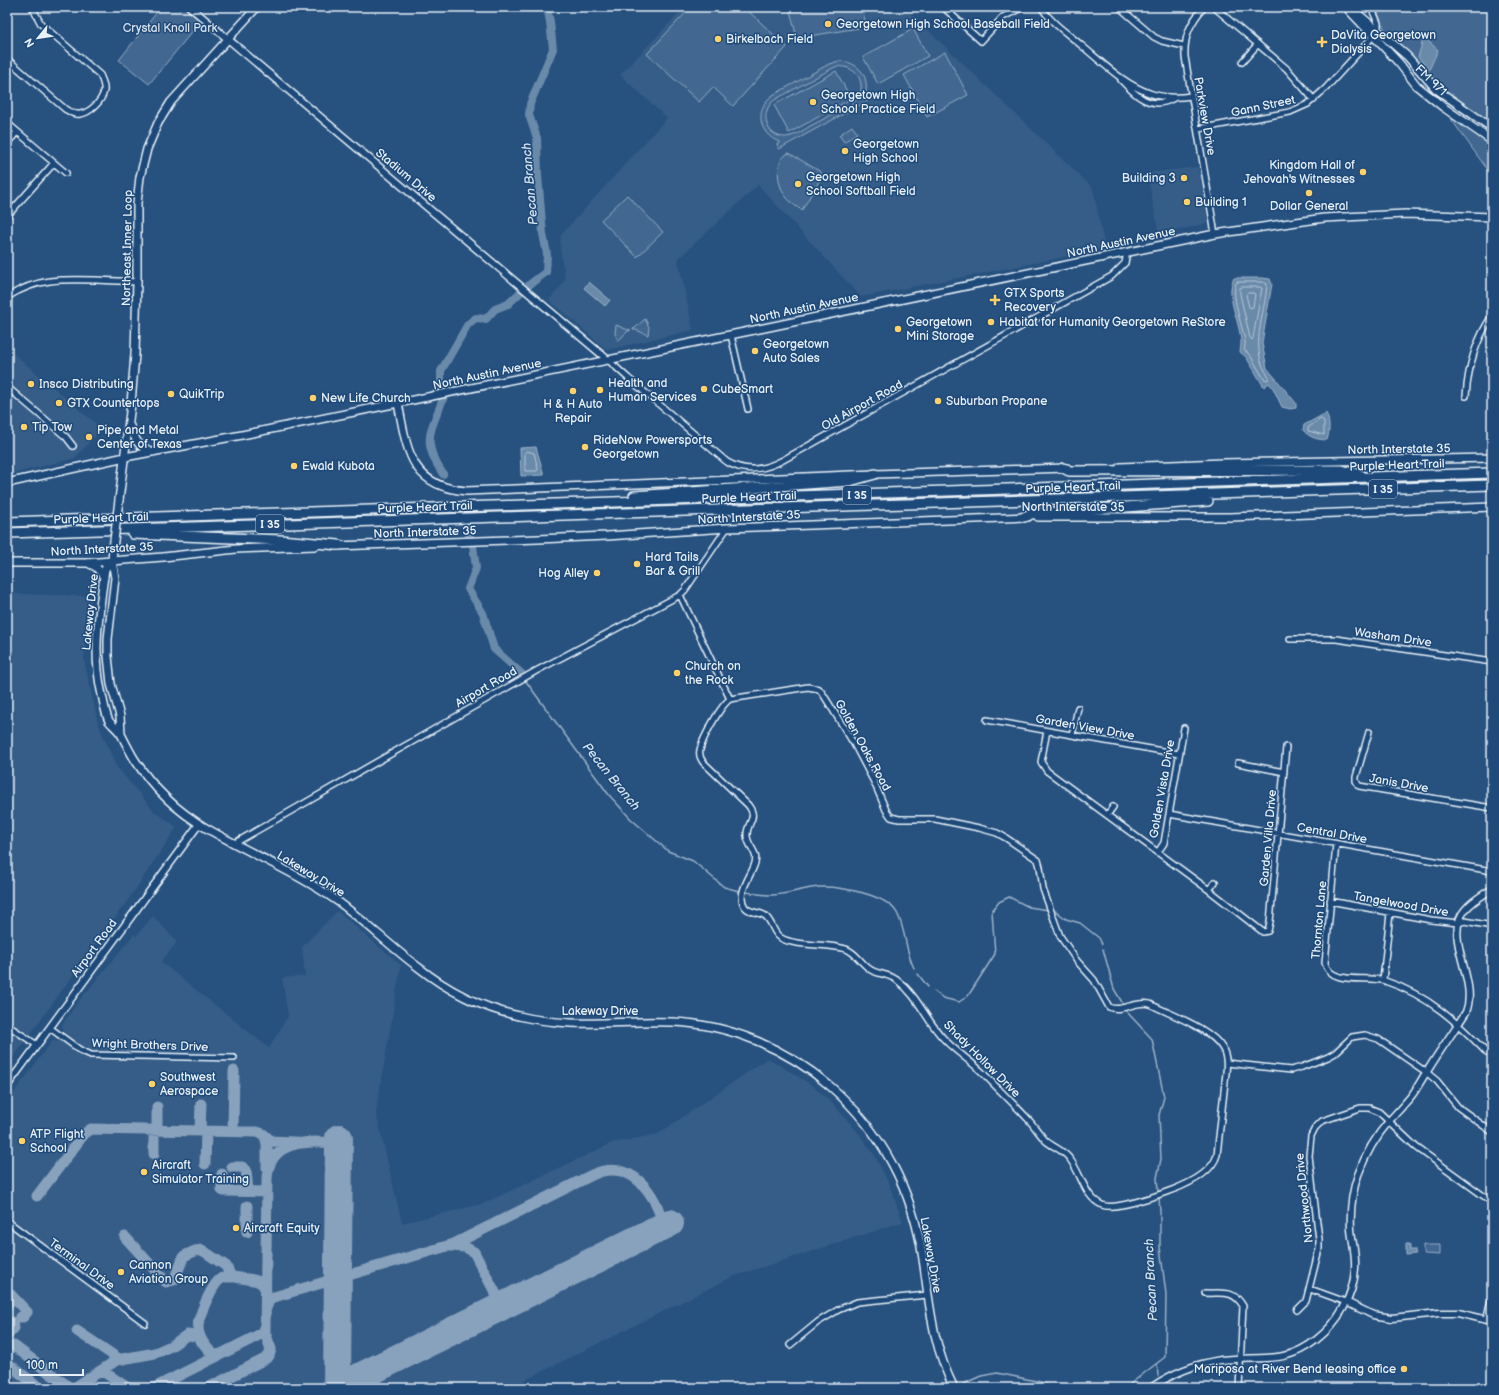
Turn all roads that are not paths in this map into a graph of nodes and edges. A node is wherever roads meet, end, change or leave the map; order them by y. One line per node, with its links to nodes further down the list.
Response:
1 (32, 7): 16 (street)
2 (190, 7): 13 (street, Stadium Drive)
3 (257, 7): 13 (main road, Northeast Inner Loop)
4 (943, 7): 5 (street)
5 (1023, 7)
6 (1042, 7): 18 (street)
7 (1119, 7): 15 (street)
8 (1204, 7): 15 (street, Parkview Drive)
9 (1214, 7): 14 (street)
10 (1347, 7): 12 (main road, FM 971 / FM 971)
11 (1371, 7): 12 (street)
12 (1376, 33): 21 (street, Gann Street); 22 (main road, FM 971 / FM 971); 23 (main road, FM 971 / FM 971)
13 (228, 38): 36 (main road, Northeast Inner Loop); 40 (street, Stadium Drive)
14 (1258, 44): 17 (street); 21 (street)
15 (1184, 46): 19 (street, Parkview Drive)
16 (7, 59)
17 (1242, 62)
18 (1117, 75): 20 (street); 20 (street)
19 (1191, 96): 20 (street); 26 (street, Parkview Drive)
20 (1174, 98)
21 (1314, 100): 26 (street, Gann Street)
22 (1461, 107): 23 (main road); 25 (main road, FM 971 / FM 971)
23 (1456, 115): 28 (main road, FM 971 / FM 971)
24 (7, 123): 27 (street)
25 (1492, 128)
26 (1198, 129): 34 (street, Parkview Drive)
27 (17, 132): 29 (street); 30 (street)
28 (1492, 141)
29 (7, 144)
30 (54, 163): 31 (street); 32 (street)
31 (66, 173)
32 (7, 216)
33 (1492, 217): 34 (main road, North Austin Avenue)
34 (1215, 234): 35 (main road, North Austin Avenue)
35 (1127, 252): 39 (main road, North Austin Avenue); 40 (street, Old Airport Road)
36 (137, 282): 37 (street); 45 (main road, Northeast Inner Loop)
37 (7, 297)
38 (1492, 316): 42 (street)
39 (731, 335): 40 (main road, North Austin Avenue); 44 (street)
40 (608, 360): 43 (main road, North Austin Avenue)
41 (7, 387): 46 (street)
42 (1466, 396)
43 (398, 403): 47 (main road, North Austin Avenue); 52 (main road, North Interstate 35)
44 (748, 409)
45 (129, 423): 47 (main road); 48 (main road, Northeast Inner Loop)
46 (72, 446)
47 (153, 452): 48 (main road, North Austin Avenue)
48 (125, 458): 54 (main road); 65 (main road, Lakeway Drive, bridge)
49 (1492, 458): 50 (main road, North Interstate 35)
50 (1063, 468): 52 (main road, North Interstate 35); 53 (highway)
51 (1492, 473): 53 (highway, Purple Heart Trail / I 35)
52 (875, 474): 57 (highway)
53 (1372, 477): 57 (highway, Purple Heart Trail / I 35)
54 (8, 482)
55 (1492, 485): 56 (highway, Purple Heart Trail / I 35)
56 (1275, 493): 59 (highway); 62 (highway, Purple Heart Trail / I 35)
57 (558, 504): 60 (highway, Purple Heart Trail / I 35)
58 (1492, 507): 59 (main road, North Interstate 35)
59 (1024, 517): 61 (main road, North Interstate 35)
60 (7, 522)
61 (727, 528): 64 (main road, North Interstate 35); 69 (street, Airport Road)
62 (91, 530): 63 (highway, Purple Heart Trail / I 35); 64 (highway)
63 (7, 533)
64 (339, 546): 65 (main road, North Interstate 35)
65 (112, 561): 67 (main road, North Interstate 35); 68 (main road, Lakeway Drive); 78 (main road, Lakeway Drive)
66 (7, 563): 67 (main road, North Interstate 35)
67 (86, 563): 68 (main road)
68 (104, 577): 78 (main road, Lakeway Drive)
69 (680, 595): 72 (street); 90 (street, Airport Road)
70 (1290, 640): 71 (street, Washam Drive)
71 (1492, 662)
72 (730, 699): 108 (street, Golden Oaks Road); 108 (street, Shady Hollow Drive)
73 (1078, 708): 79 (street)
74 (987, 720): 76 (street, Garden View Drive)
75 (1184, 728): 81 (street, Golden Vista Drive)
76 (1046, 731): 79 (street, Garden View Drive); 87 (street)
77 (1369, 732): 85 (street, Janis Drive)
78 (121, 733): 88 (main road, Lakeway Drive)
79 (1072, 735): 81 (street, Garden View Drive)
80 (1286, 747): 83 (street, Garden Villa Drive)
81 (1179, 754): 86 (street, Golden Vista Drive)
82 (1238, 764): 83 (street)
83 (1284, 772): 89 (street, Garden Villa Drive)
84 (1113, 807): 87 (street)
85 (1492, 808)
86 (1169, 814): 89 (street, Central Drive); 92 (street, Golden Vista Drive)
87 (1107, 815): 92 (street)
88 (199, 824): 90 (main road, Lakeway Drive); 104 (street, Airport Road)
89 (1278, 834): 91 (street, Central Drive); 96 (street, Garden Villa Drive)
90 (235, 843): 117 (main road, Lakeway Drive)
91 (1336, 844): 93 (street, Central Drive); 97 (street, Thornton Lane)
92 (1158, 852): 96 (street)
93 (1492, 871)
94 (1215, 882): 96 (street)
95 (1492, 889): 99 (street)
96 (1209, 890)
97 (1330, 901): 98 (street, Tangelwood Drive); 101 (street, Thornton Lane)
98 (1390, 912): 99 (street, Tangelwood Drive); 101 (street)
99 (1458, 923): 100 (street, Tangelwood Drive); 102 (street)
100 (1492, 926)
101 (1383, 980): 102 (street, Thornton Lane)
102 (1458, 1024): 106 (street, Thornton Lane); 109 (street)
103 (7, 1025): 105 (street)
104 (50, 1028): 105 (street, Airport Road); 107 (street, Wright Brothers Drive)
105 (37, 1045): 110 (street, Airport Road)
106 (1487, 1054)
107 (234, 1058)
108 (1227, 1063): 109 (street)
109 (1426, 1072): 111 (street); 112 (street)
110 (7, 1086)
111 (1389, 1121): 113 (street, Northwood Drive); 115 (street, Northwood Drive); 119 (street)
112 (1492, 1132)
113 (1492, 1202)
114 (7, 1221): 122 (street, Terminal Drive)
115 (1310, 1289): 119 (street); 120 (street, Northwood Drive)
116 (1205, 1293): 124 (street)
117 (927, 1295): 123 (street); 125 (main road, Lakeway Drive)
118 (1492, 1298): 121 (street)
119 (1346, 1302): 121 (street); 124 (street)
120 (1297, 1310)
121 (1489, 1320)
122 (145, 1323)
123 (790, 1345)
124 (1241, 1358): 126 (street); 127 (street)
125 (952, 1385)
126 (1151, 1388)
127 (1239, 1388)

